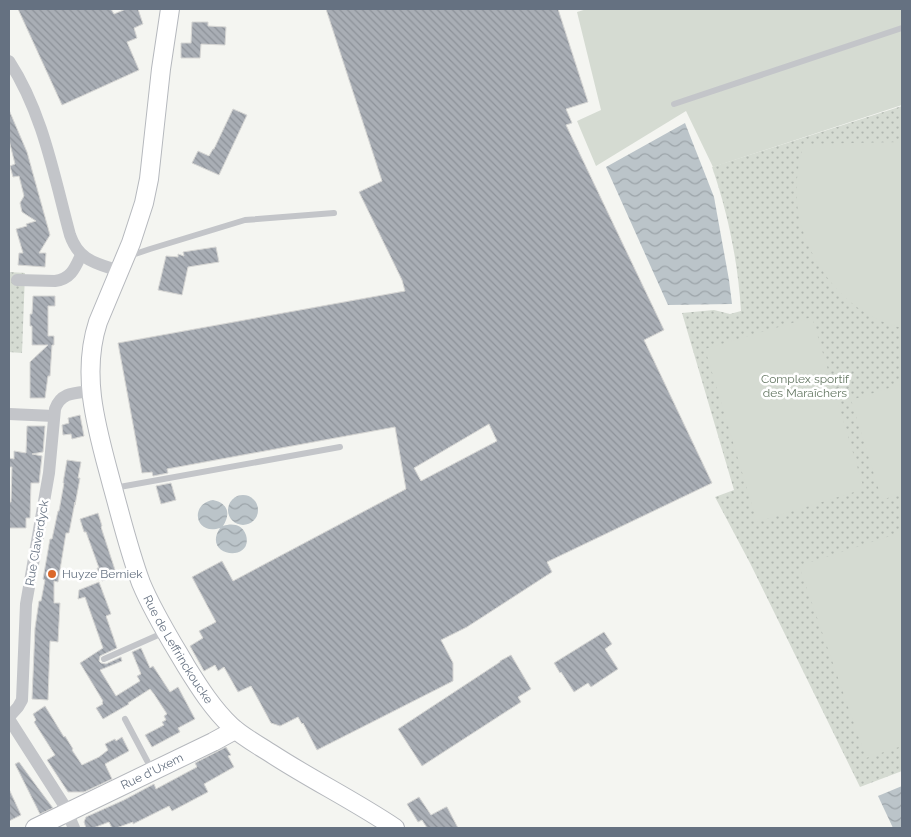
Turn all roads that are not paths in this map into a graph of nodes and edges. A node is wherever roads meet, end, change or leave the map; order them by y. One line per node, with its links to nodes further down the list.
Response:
1 (170, 9): 7 (main road, Rue de Leffrinckoucke)
2 (902, 28): 4 (lane)
3 (9, 60): 6 (street)
4 (674, 104)
5 (334, 212): 7 (lane)
6 (81, 255): 7 (street); 8 (street)
7 (122, 264): 9 (main road, Rue de Leffrinckoucke)
8 (18, 280)
9 (91, 390): 11 (street, Rue Claverdyck); 13 (main road, Rue de Leffrinckoucke)
10 (9, 414): 11 (street)
11 (54, 416): 16 (street, Rue Claverdyck)
12 (340, 446): 13 (lane)
13 (113, 488): 14 (main road, Rue de Leffrinckoucke)
14 (166, 632): 15 (lane); 18 (main road, Rue de Leffrinckoucke)
15 (104, 658)
16 (9, 718): 20 (street)
17 (125, 719): 19 (lane)
18 (235, 730): 19 (main road, Rue d'Uxem); 22 (main road, Rue de Leffrinckoucke)
19 (153, 771): 20 (main road, Rue d'Uxem)
20 (71, 820): 21 (main road, Rue d'Uxem)
21 (35, 828)
22 (395, 828)

